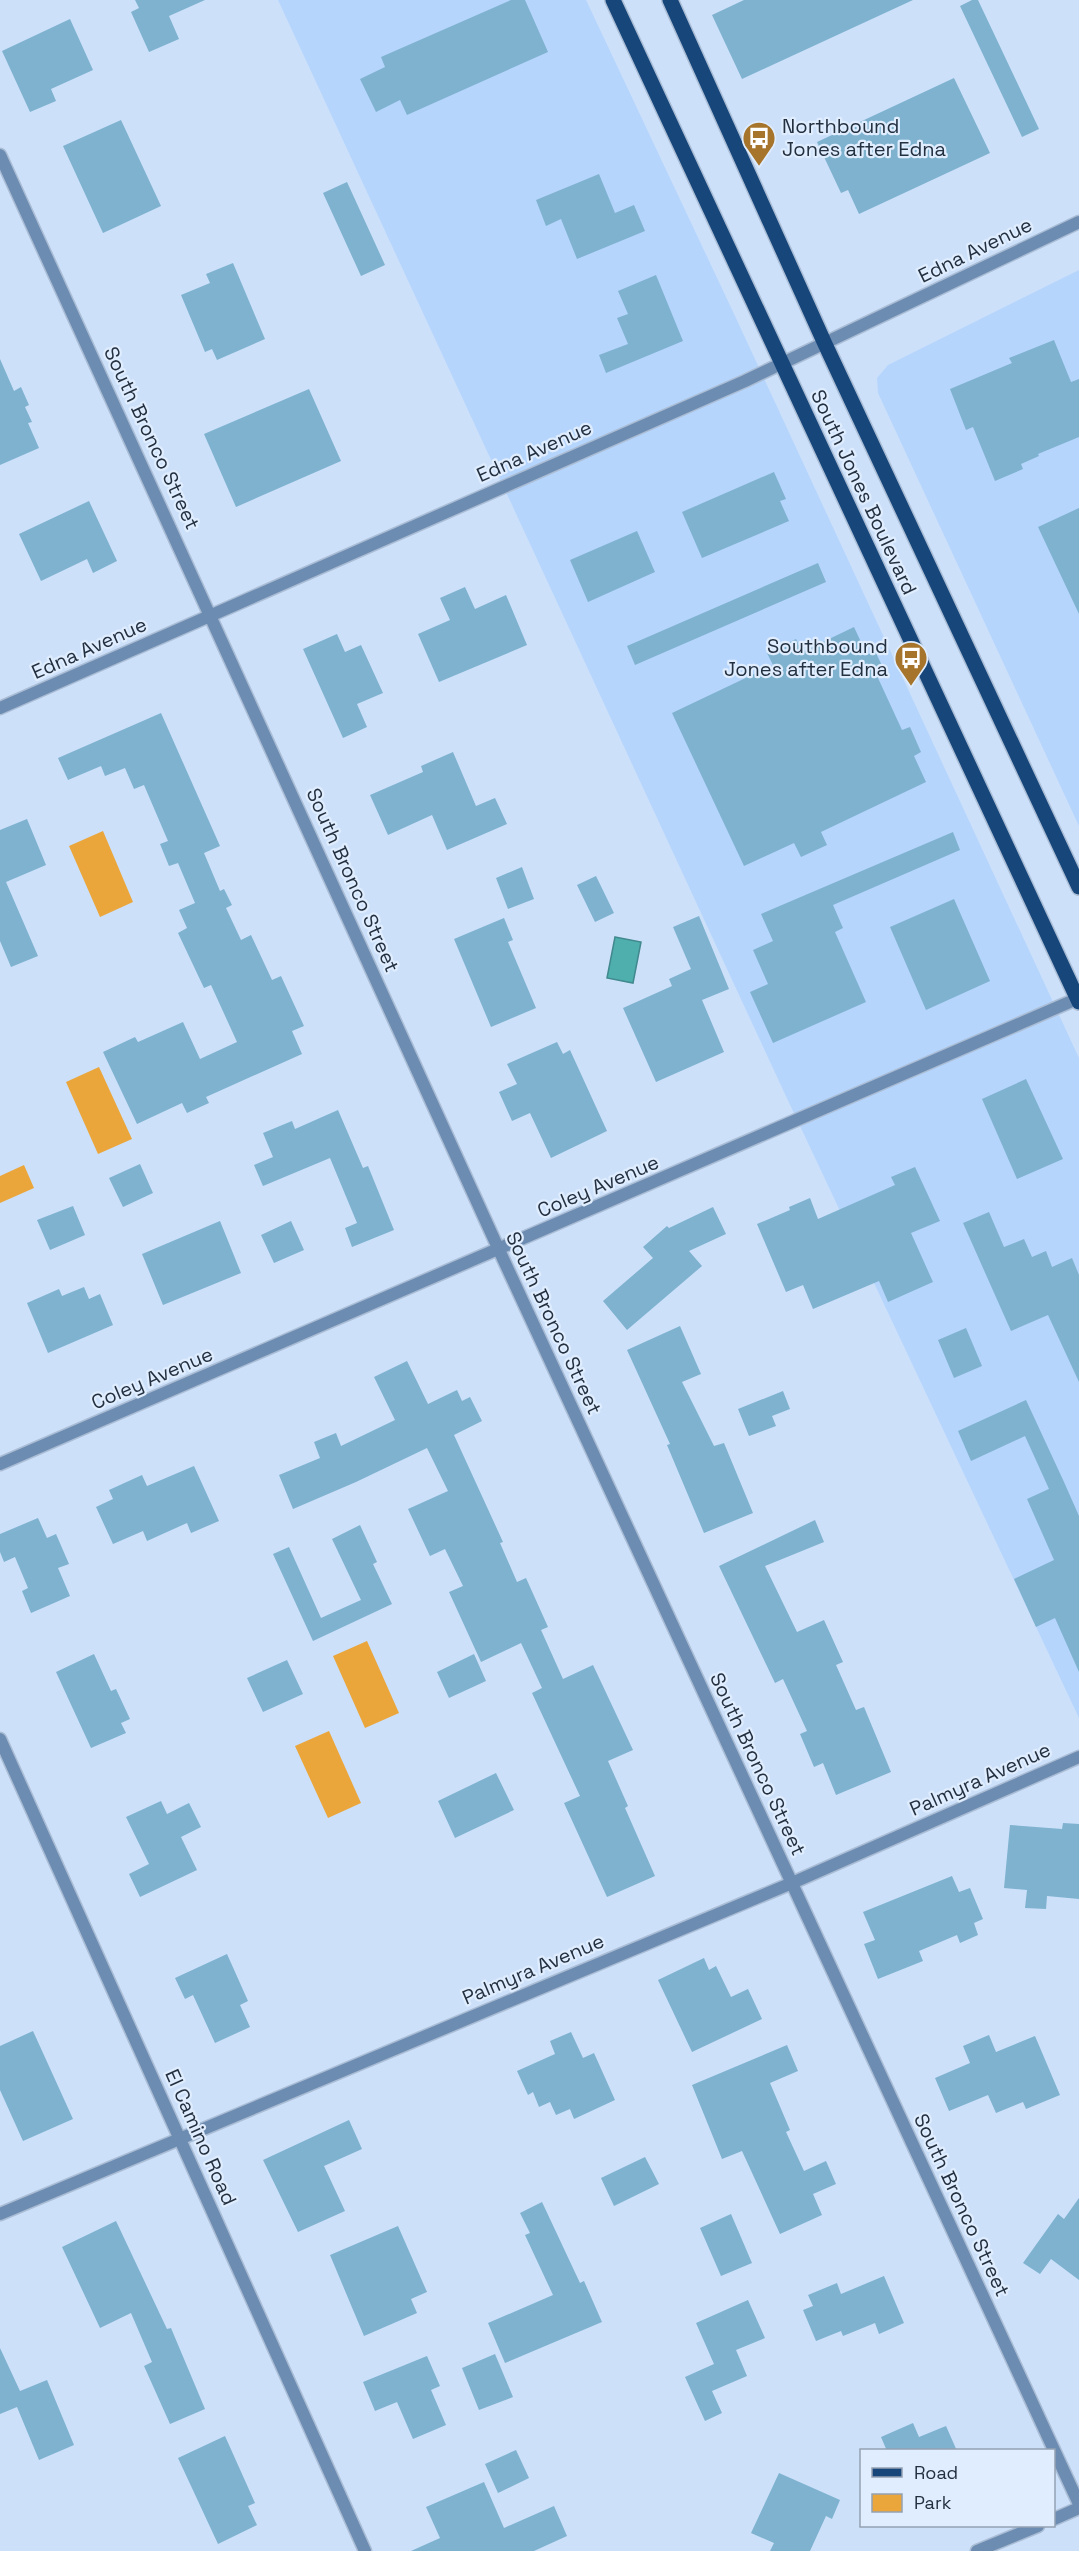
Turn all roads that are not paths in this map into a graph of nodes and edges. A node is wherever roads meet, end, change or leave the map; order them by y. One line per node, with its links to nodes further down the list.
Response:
1 (613, 0): 6 (main road, South Jones Boulevard)
2 (670, 0): 5 (main road, South Jones Boulevard)
3 (0, 155): 7 (street, South Bronco Street)
4 (1079, 222): 5 (street, Edna Avenue)
5 (825, 344): 6 (street, Edna Avenue); 9 (main road, South Jones Boulevard)
6 (782, 363): 7 (street, Edna Avenue); 10 (main road, South Jones Boulevard)
7 (212, 616): 8 (street, Edna Avenue); 11 (street, South Bronco Street)
8 (0, 708)
9 (1079, 887)
10 (1079, 1000): 11 (street, Coley Avenue)
11 (499, 1250): 12 (street, Coley Avenue); 15 (street, South Bronco Street)
12 (0, 1464)
13 (0, 1739): 16 (street, El Camino Road)
14 (1079, 1757): 15 (street, Palmyra Avenue)
15 (792, 1882): 16 (street, Palmyra Avenue); 18 (street, South Bronco Street)
16 (179, 2137): 17 (street, Palmyra Avenue); 24 (street, El Camino Road)
17 (0, 2214)
18 (1054, 2449)
19 (1055, 2452): 20 (street, South Bronco Street)
20 (1079, 2504)
21 (1079, 2508): 22 (street)
22 (1055, 2518)
23 (1036, 2527): 25 (street)
24 (365, 2551)
25 (977, 2551)

